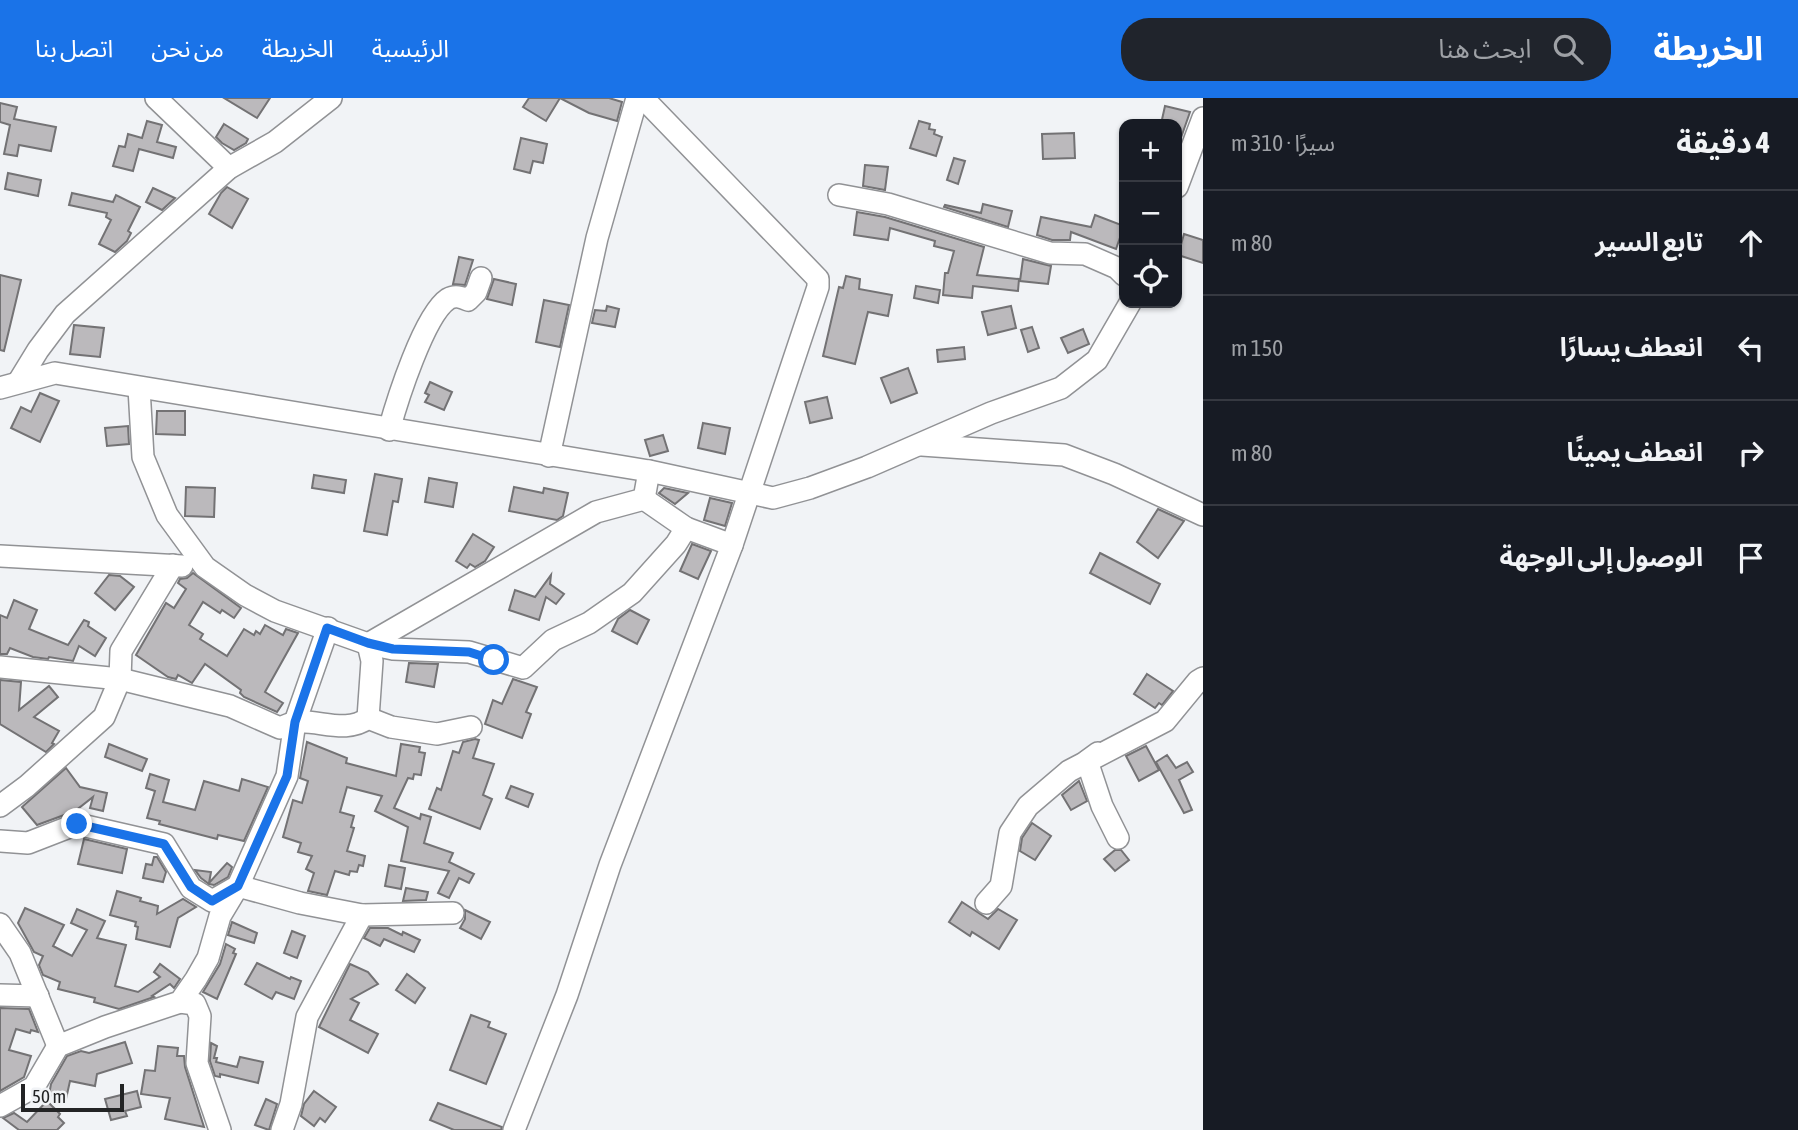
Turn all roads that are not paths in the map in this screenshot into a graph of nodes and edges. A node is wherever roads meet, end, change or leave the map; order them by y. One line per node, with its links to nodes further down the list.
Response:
1 (156, 98): 6 (street)
2 (331, 98): 6 (street)
3 (637, 98): 16 (street)
4 (643, 98): 18 (street)
5 (1203, 118): 7 (street)
6 (229, 168): 12 (street)
7 (1179, 182)
8 (839, 195): 9 (street)
9 (1119, 271)
10 (481, 278): 14 (street)
11 (1127, 308): 15 (street)
12 (10, 385): 13 (street)
13 (139, 388): 14 (street); 25 (street)
14 (389, 429): 16 (street)
15 (917, 444): 18 (street); 20 (street)
16 (550, 456): 17 (street)
17 (649, 471): 18 (street); 19 (street)
18 (749, 492): 22 (street)
19 (644, 499): 21 (street); 27 (street)
20 (1203, 515)
21 (686, 528): 22 (street); 27 (street)
22 (732, 545): 50 (street)
23 (0, 556): 24 (street)
24 (173, 565): 25 (street); 30 (street)
25 (205, 566): 26 (street)
26 (327, 628): 27 (street); 32 (street)
27 (368, 643): 31 (street)
28 (0, 667): 30 (street)
29 (1203, 678): 34 (street)
30 (120, 679): 32 (street); 35 (street)
31 (368, 718): 32 (street); 33 (street)
32 (295, 722): 38 (street)
33 (471, 727)
34 (1087, 761): 36 (street); 39 (street)
35 (0, 806)
36 (1118, 838)
37 (0, 841): 38 (street)
38 (238, 886): 41 (street); 45 (street)
39 (986, 903)
40 (453, 913): 41 (street)
41 (362, 915): 49 (street)
42 (0, 924): 44 (street)
43 (0, 995): 44 (street)
44 (38, 996): 46 (street)
45 (180, 1002): 46 (street); 48 (street)
46 (58, 1046): 47 (street)
47 (0, 1106)
48 (220, 1130)
49 (282, 1130)
50 (514, 1130)

